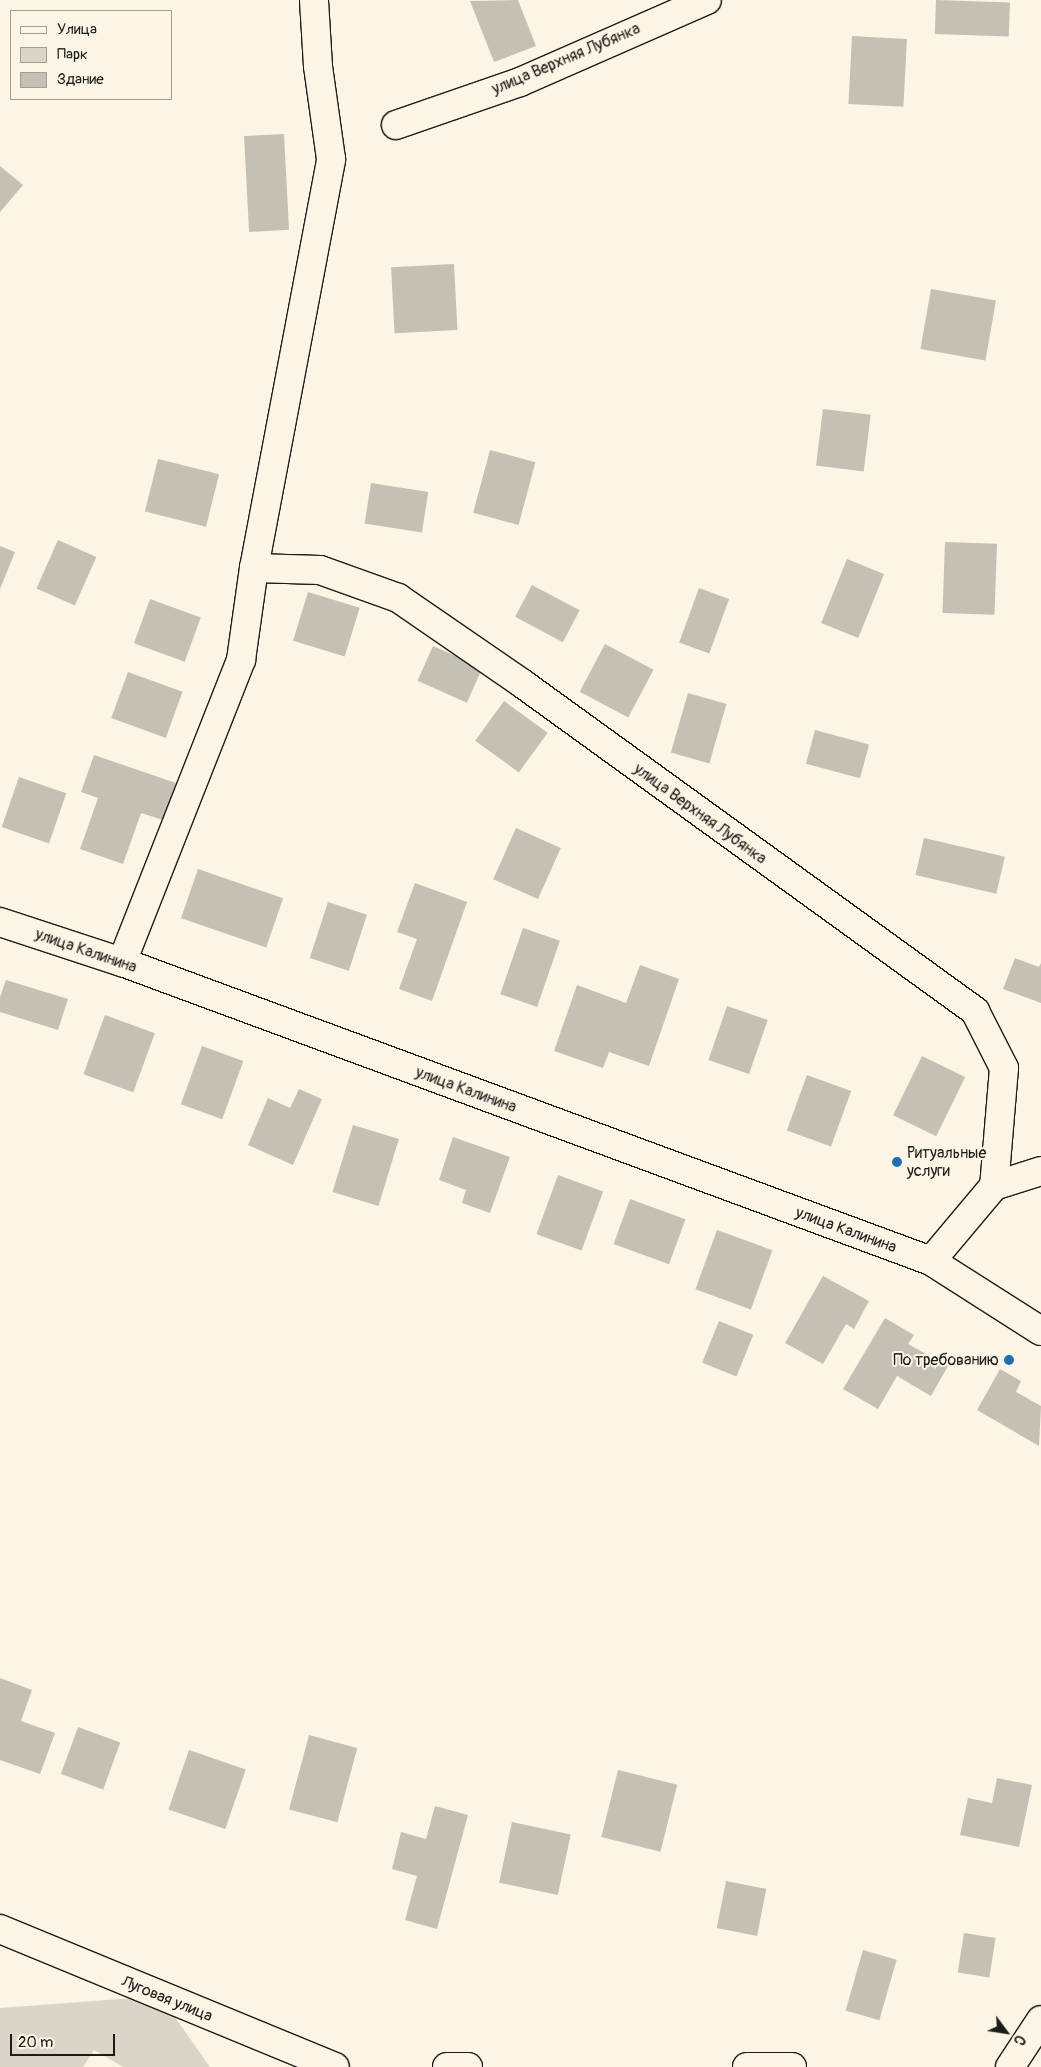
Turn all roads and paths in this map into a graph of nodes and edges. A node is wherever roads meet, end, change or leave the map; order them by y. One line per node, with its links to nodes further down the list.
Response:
1 (314, 0): 4 (street)
2 (707, 0): 3 (street, улица Верхняя Лубянка)
3 (396, 125)
4 (254, 568): 6 (street); 8 (street, улица Верхняя Лубянка)
5 (0, 922): 6 (street, улица Калинина)
6 (122, 962): 9 (street, улица Калинина)
7 (1041, 1171): 8 (street)
8 (994, 1186): 9 (street)
9 (931, 1262): 10 (street, улица Калинина)
10 (1041, 1331)
11 (0, 1929): 13 (street, Луговая улица)
12 (1041, 2020): 18 (street)
13 (335, 2067)
14 (447, 2067): 15 (street)
15 (468, 2067)
16 (747, 2067): 17 (street)
17 (792, 2067)
18 (1010, 2067)

